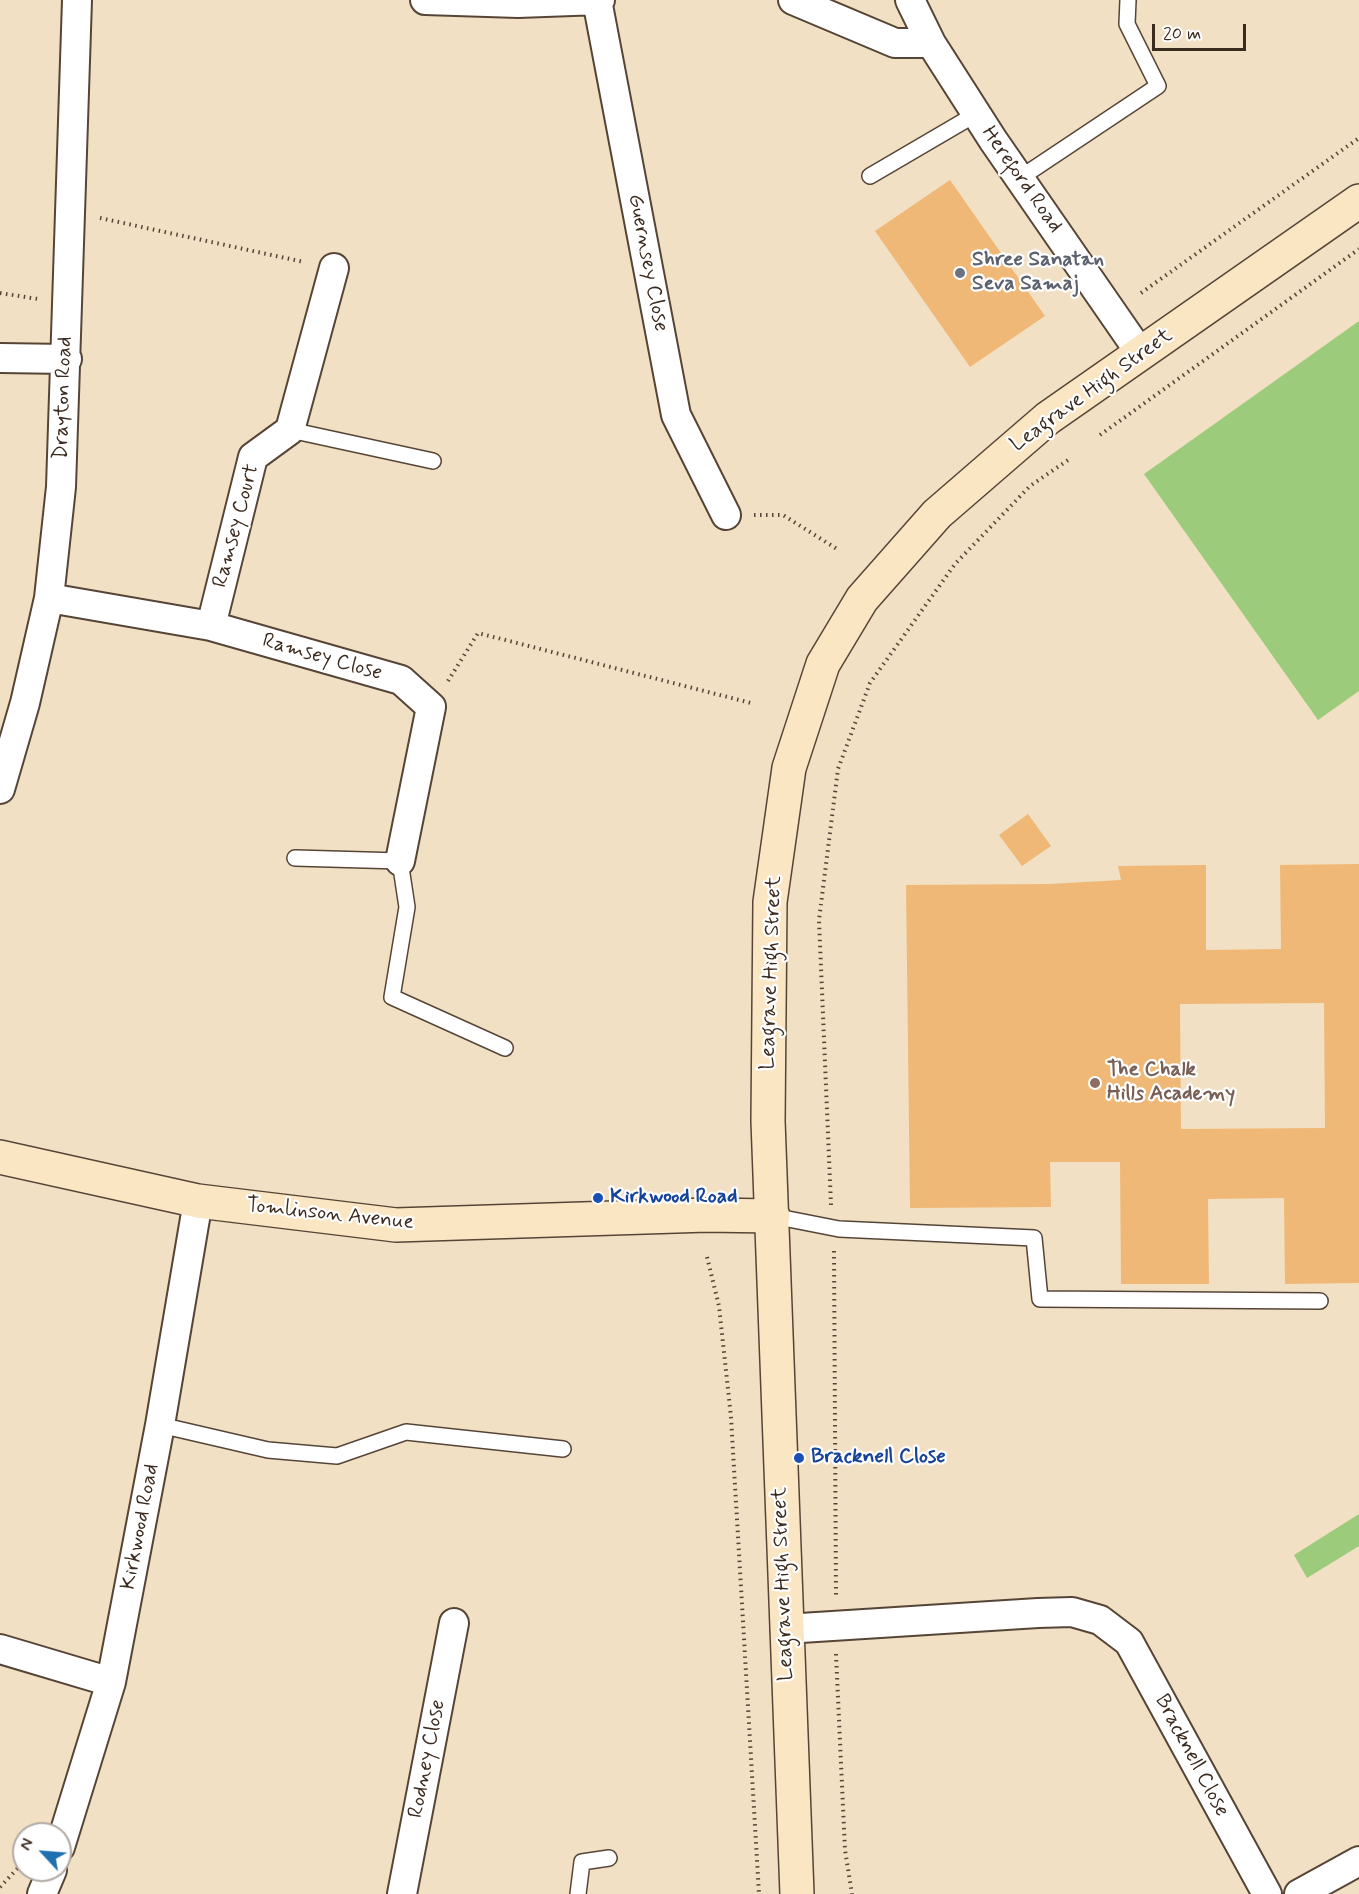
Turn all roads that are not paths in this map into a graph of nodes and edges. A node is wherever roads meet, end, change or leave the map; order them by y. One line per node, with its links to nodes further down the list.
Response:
1 (77, 0): 16 (street, Drayton Road)
2 (425, 0): 3 (street)
3 (435, 0): 4 (street)
4 (598, 0): 19 (street, Guernsey Close)
5 (794, 0): 8 (street)
6 (910, 0): 8 (street, Hereford Road)
7 (1128, 0): 11 (lane)
8 (931, 43): 9 (street, Hereford Road)
9 (976, 114): 10 (lane); 11 (street, Hereford Road)
10 (870, 176)
11 (1020, 178): 14 (street, Hereford Road)
12 (1359, 201): 14 (street, Leagrave High Street)
13 (334, 268): 17 (street)
14 (1141, 354): 29 (street, Leagrave High Street)
15 (0, 358): 16 (street)
16 (67, 359): 20 (street, Drayton Road)
17 (291, 430): 18 (lane); 21 (street, Ramsey Court)
18 (433, 461)
19 (726, 515)
20 (49, 598): 21 (street, Ramsey Close); 22 (street, Drayton Road)
21 (211, 626): 25 (street, Ramsey Close)
22 (4, 756): 23 (street, Drayton Road)
23 (0, 789)
24 (295, 858): 25 (lane)
25 (400, 861): 26 (lane)
26 (505, 1048)
27 (0, 1157): 28 (street, Tomlinson Avenue)
28 (198, 1202): 29 (street, Tomlinson Avenue); 31 (street, Kirkwood Road)
29 (773, 1216): 30 (lane); 34 (street, Leagrave High Street)
30 (1320, 1300)
31 (160, 1425): 32 (lane); 36 (street, Kirkwood Road)
32 (563, 1449)
33 (454, 1623): 40 (street, Rodney Close)
34 (785, 1629): 42 (street, Leagrave High Street); 43 (street, Bracknell Close)
35 (0, 1649): 36 (street)
36 (111, 1682): 37 (street, Kirkwood Road)
37 (68, 1822)
38 (609, 1858): 41 (lane)
39 (1359, 1861): 44 (street)
40 (402, 1894)
41 (578, 1894)
42 (797, 1894)
43 (1267, 1894)
44 (1299, 1894)

